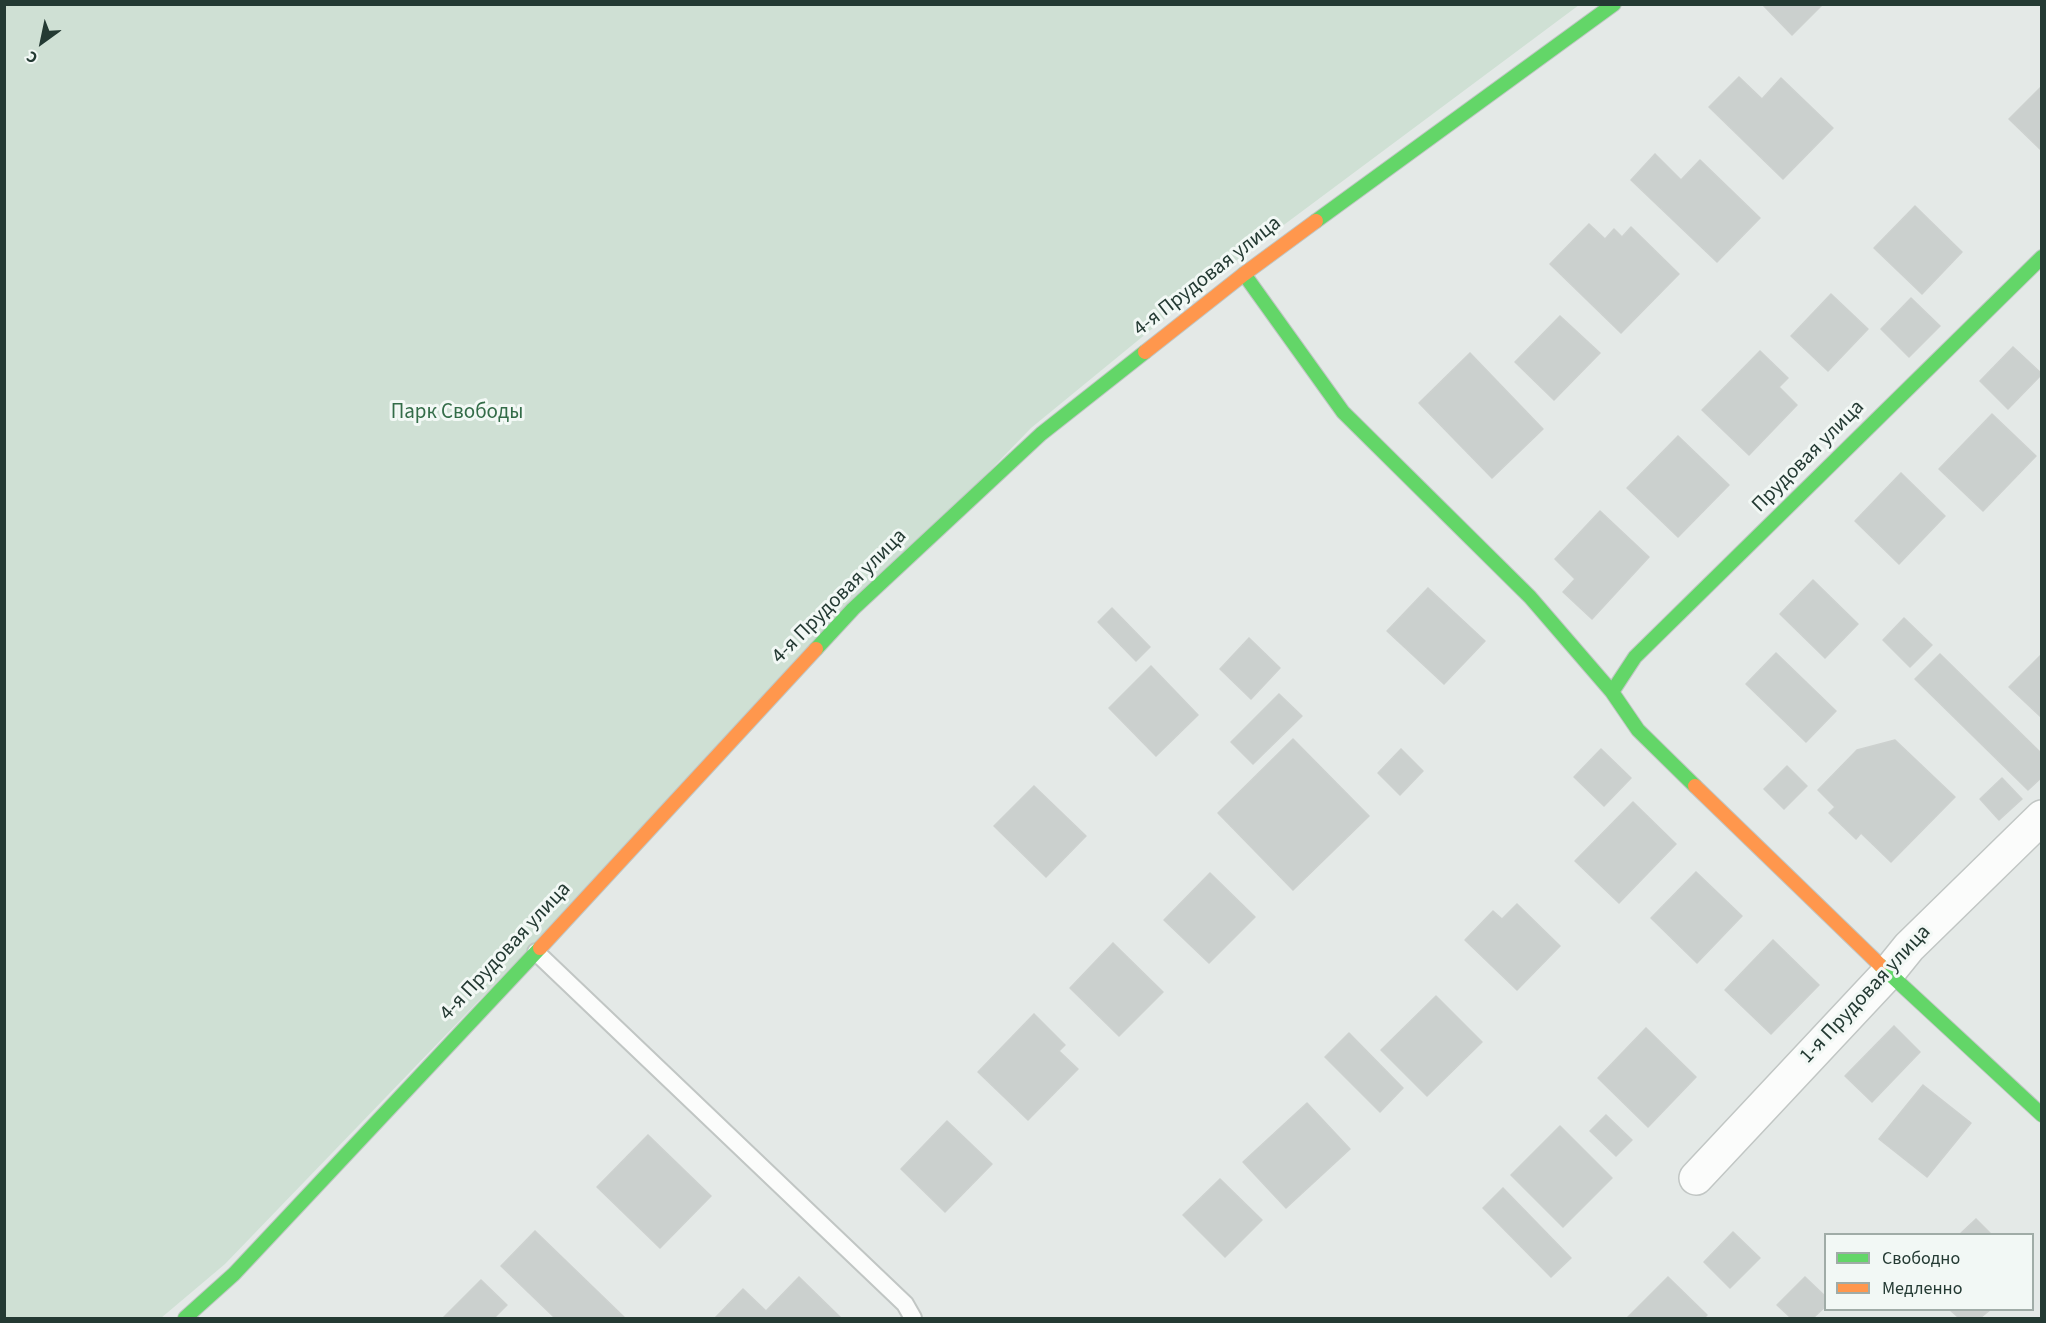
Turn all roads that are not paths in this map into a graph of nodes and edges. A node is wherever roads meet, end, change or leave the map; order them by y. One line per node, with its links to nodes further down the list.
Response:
1 (1614, 4): 3 (main road, 4-я Прудовая улица)
2 (2042, 257): 4 (main road, Прудовая улица)
3 (1244, 274): 4 (main road); 6 (main road, 4-я Прудовая улица)
4 (1612, 692): 7 (main road)
5 (2042, 817): 7 (street, 1-я Прудовая улица)
6 (536, 952): 10 (main road, 4-я Прудовая улица); 11 (lane)
7 (1888, 973): 8 (main road); 9 (street, 1-я Прудовая улица)
8 (2042, 1115)
9 (1696, 1178)
10 (184, 1318)
11 (913, 1318)

